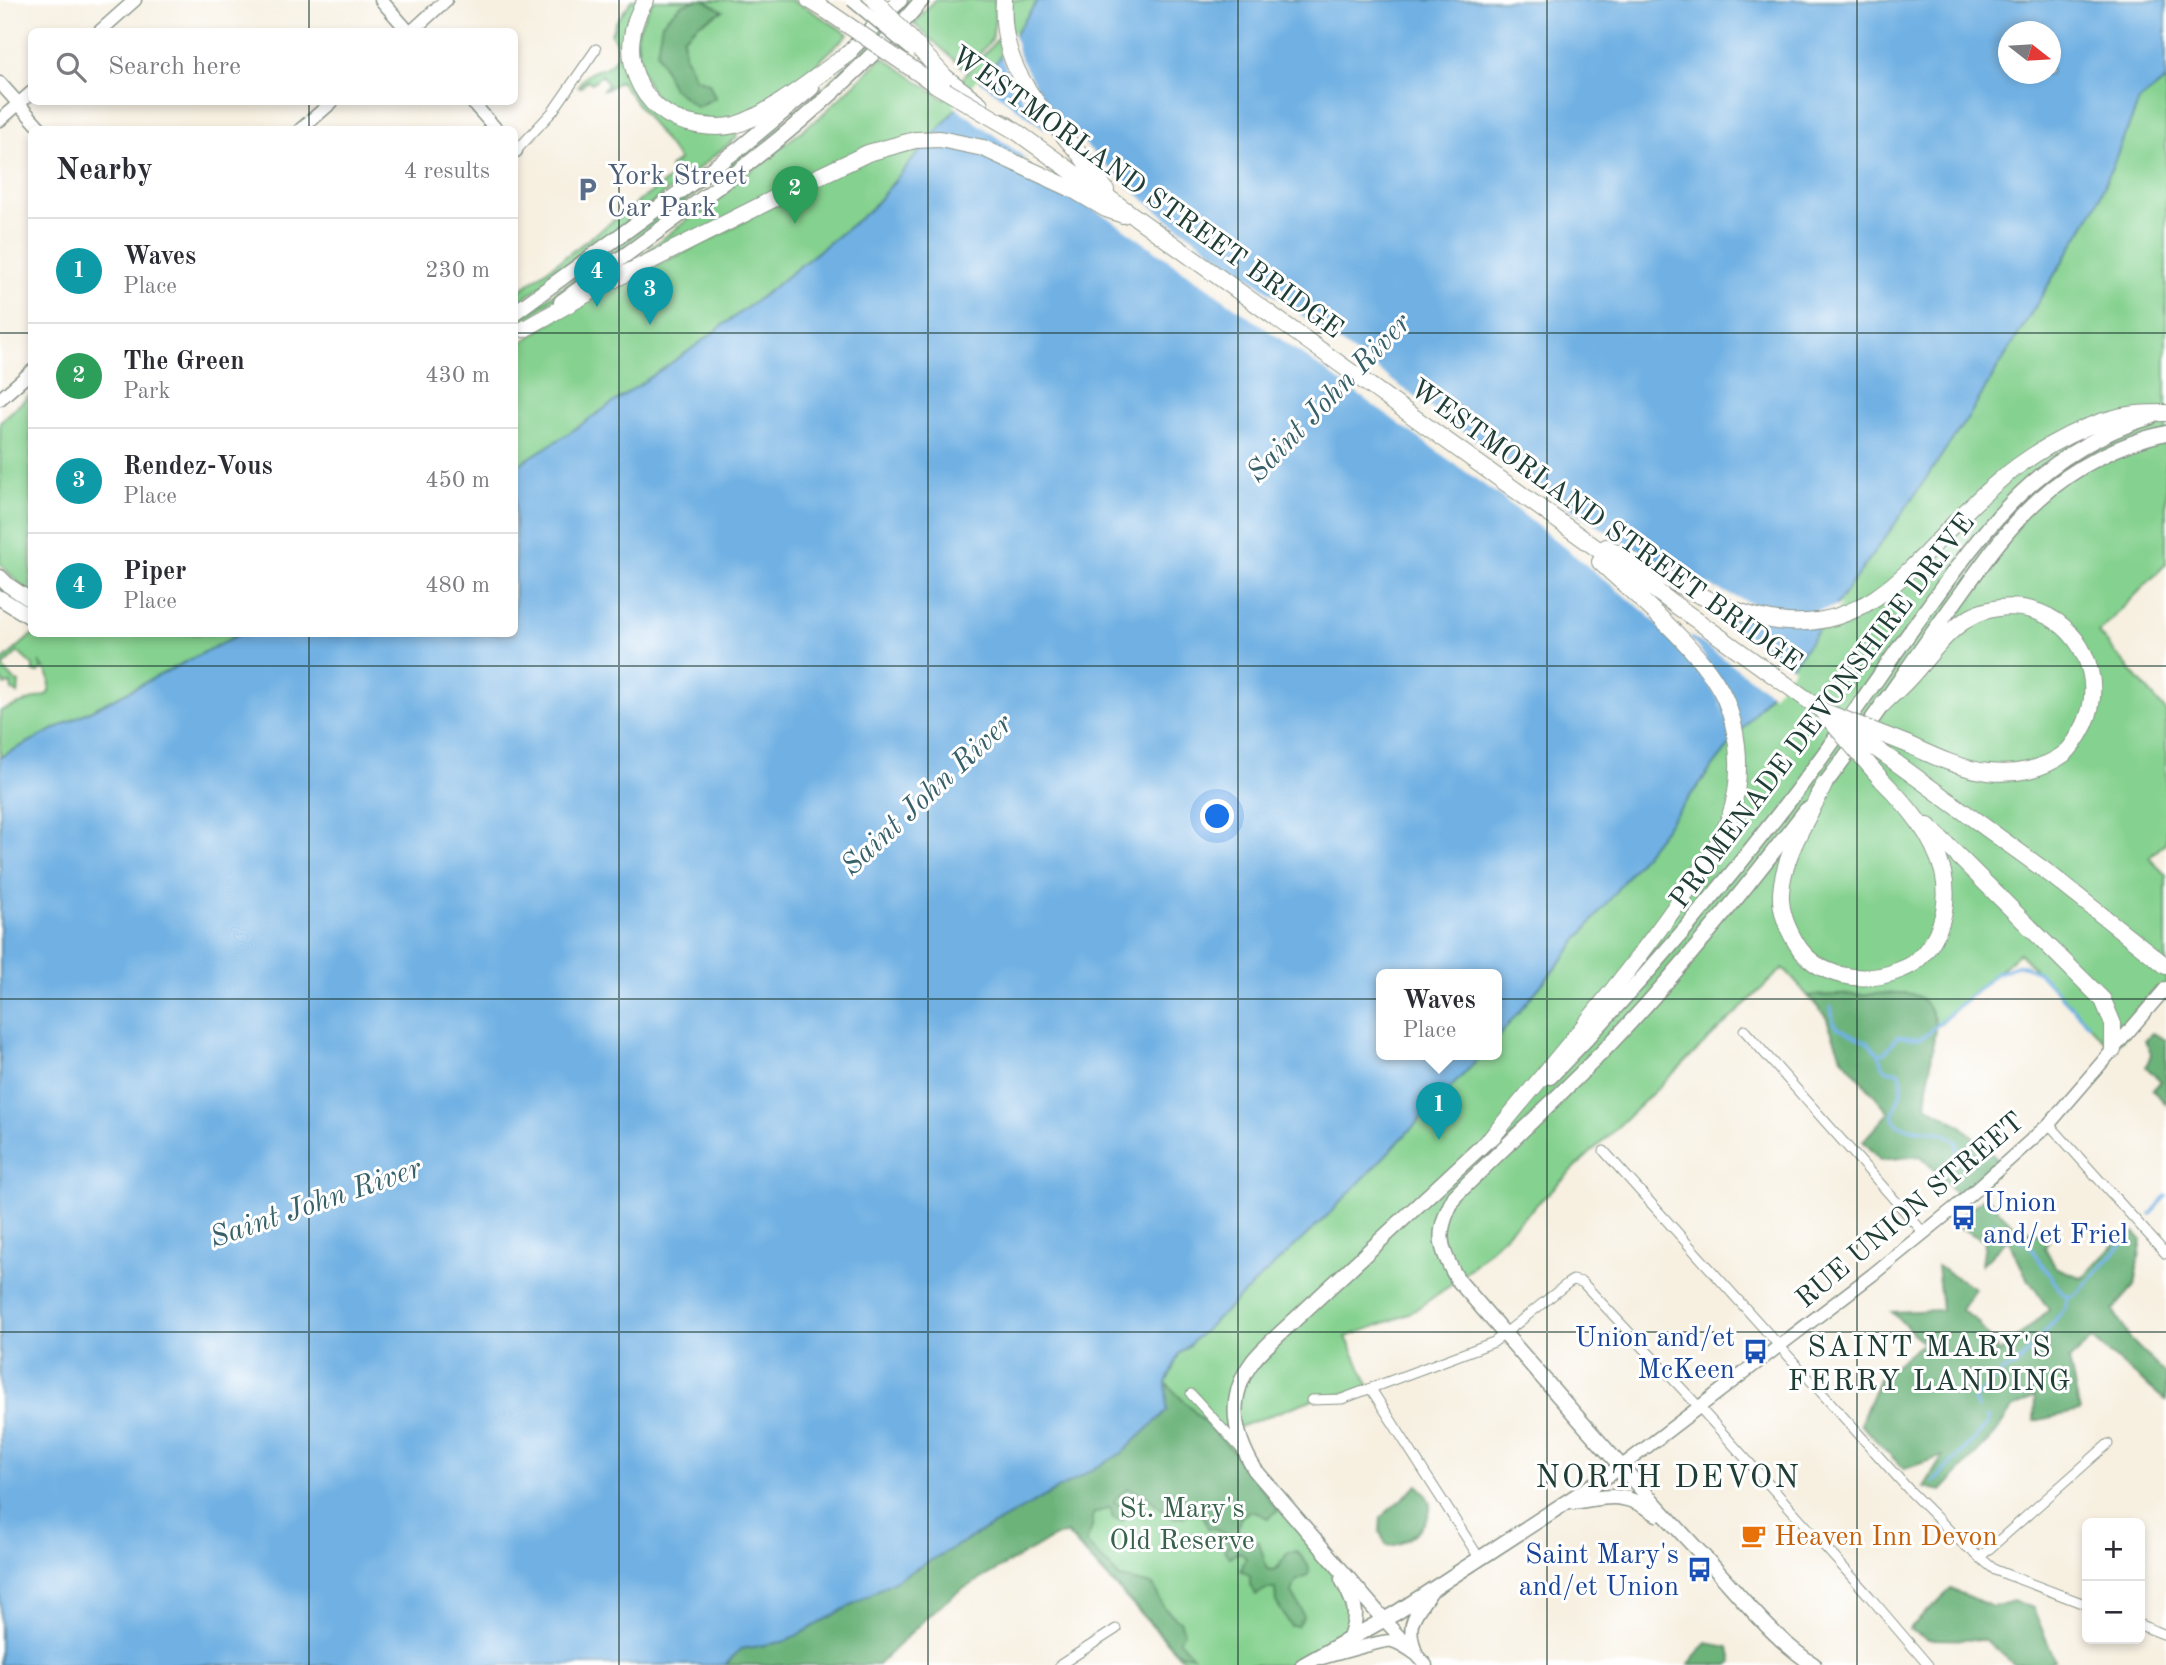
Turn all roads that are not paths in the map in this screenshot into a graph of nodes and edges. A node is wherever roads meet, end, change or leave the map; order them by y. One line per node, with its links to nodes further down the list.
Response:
1 (135, 0): 11 (main road)
2 (381, 0): 12 (main road)
3 (446, 0): 13 (main road)
4 (646, 0): 15 (highway)
5 (809, 0): 26 (highway, bridge)
6 (852, 0): 16 (main road, WESTMORLAND STREET BRIDGE, bridge)
7 (875, 0): 16 (highway, bridge)
8 (900, 0): 15 (main road)
9 (922, 0): 31 (main road)
10 (1004, 0): 28 (highway)
11 (104, 28)
12 (406, 28)
13 (414, 28)
14 (596, 49): 27 (street)
15 (849, 53): 30 (main road)
16 (945, 77): 26 (highway, WESTMORLAND STREET BRIDGE, bridge)
17 (0, 83): 19 (main road)
18 (28, 95): 19 (main road)
19 (18, 103): 22 (main road); 23 (main road)
20 (329, 105): 24 (main road)
21 (475, 105): 25 (main road)
22 (0, 120)
23 (38, 126)
24 (305, 126)
25 (493, 126)
26 (1013, 128): 28 (highway, WESTMORLAND STREET BRIDGE)
27 (518, 147)
28 (1116, 203): 29 (highway, WESTMORLAND STREET BRIDGE)
29 (1142, 222): 31 (highway); 36 (highway, WESTMORLAND STREET BRIDGE)
30 (518, 310)
31 (519, 333)
32 (28, 374): 33 (main road)
33 (0, 399)
34 (2166, 413): 36 (highway); 50 (main road, PROMENADE DEVONSHIRE DRIVE)
35 (2166, 433): 41 (main road, PROMENADE DEVONSHIRE DRIVE)
36 (1560, 524): 42 (highway, WESTMORLAND STREET BRIDGE); 50 (highway)
37 (0, 577): 39 (main road)
38 (0, 598): 40 (main road)
39 (28, 598)
40 (28, 616)
41 (1883, 704): 42 (highway, bridge); 43 (main road, PROMENADE DEVONSHIRE DRIVE)
42 (1822, 711): 44 (highway, bridge); 45 (highway, WESTMORLAND STREET BRIDGE, bridge)
43 (1824, 785): 44 (highway); 54 (main road, PROMENADE DEVONSHIRE DRIVE)
44 (1906, 804): 48 (highway)
45 (2160, 961)
46 (2166, 988): 48 (main road, RUE UNION STREET)
47 (1744, 1030): 52 (street)
48 (2113, 1050): 49 (main road, RUE UNION STREET)
49 (2049, 1124): 52 (main road, RUE UNION STREET); 53 (street)
50 (1492, 1137): 61 (main road, PROMENADE DEVONSHIRE DRIVE)
51 (1604, 1151): 55 (street)
52 (1924, 1233): 55 (main road, RUE UNION STREET)
53 (2166, 1254)
54 (1504, 1334): 56 (street); 59 (street); 62 (main road, PROMENADE DEVONSHIRE DRIVE)
55 (1780, 1346): 59 (main road, RUE UNION STREET); 66 (street)
56 (1371, 1389): 58 (street); 67 (street)
57 (1191, 1394): 61 (street)
58 (1311, 1400)
59 (1700, 1408): 62 (main road, RUE UNION STREET); 80 (street)
60 (2108, 1444): 66 (street)
61 (1245, 1453): 65 (main road, PROMENADE DEVONSHIRE DRIVE)
62 (1622, 1466): 63 (main road, RUE UNION STREET); 64 (main road, PROMENADE DEVONSHIRE DRIVE)
63 (1569, 1502): 64 (main road); 67 (main road, RUE UNION STREET)
64 (1678, 1529): 79 (main road)
65 (1330, 1556): 70 (main road); 74 (main road)
66 (1979, 1558): 69 (street)
67 (1480, 1559): 68 (main road, RUE UNION STREET)
68 (1431, 1592): 70 (main road, RUE UNION STREET); 75 (main road)
69 (2082, 1603)
70 (1384, 1620): 74 (main road, RUE UNION STREET); 75 (main road)
71 (2145, 1627): 73 (street)
72 (1116, 1629): 77 (street)
73 (2166, 1635)
74 (1349, 1640): 76 (main road, RUE UNION STREET)
75 (1417, 1654): 76 (main road); 78 (main road)
76 (1308, 1662)
77 (1060, 1665)
78 (1426, 1665)
79 (1814, 1665)
80 (1928, 1665)

